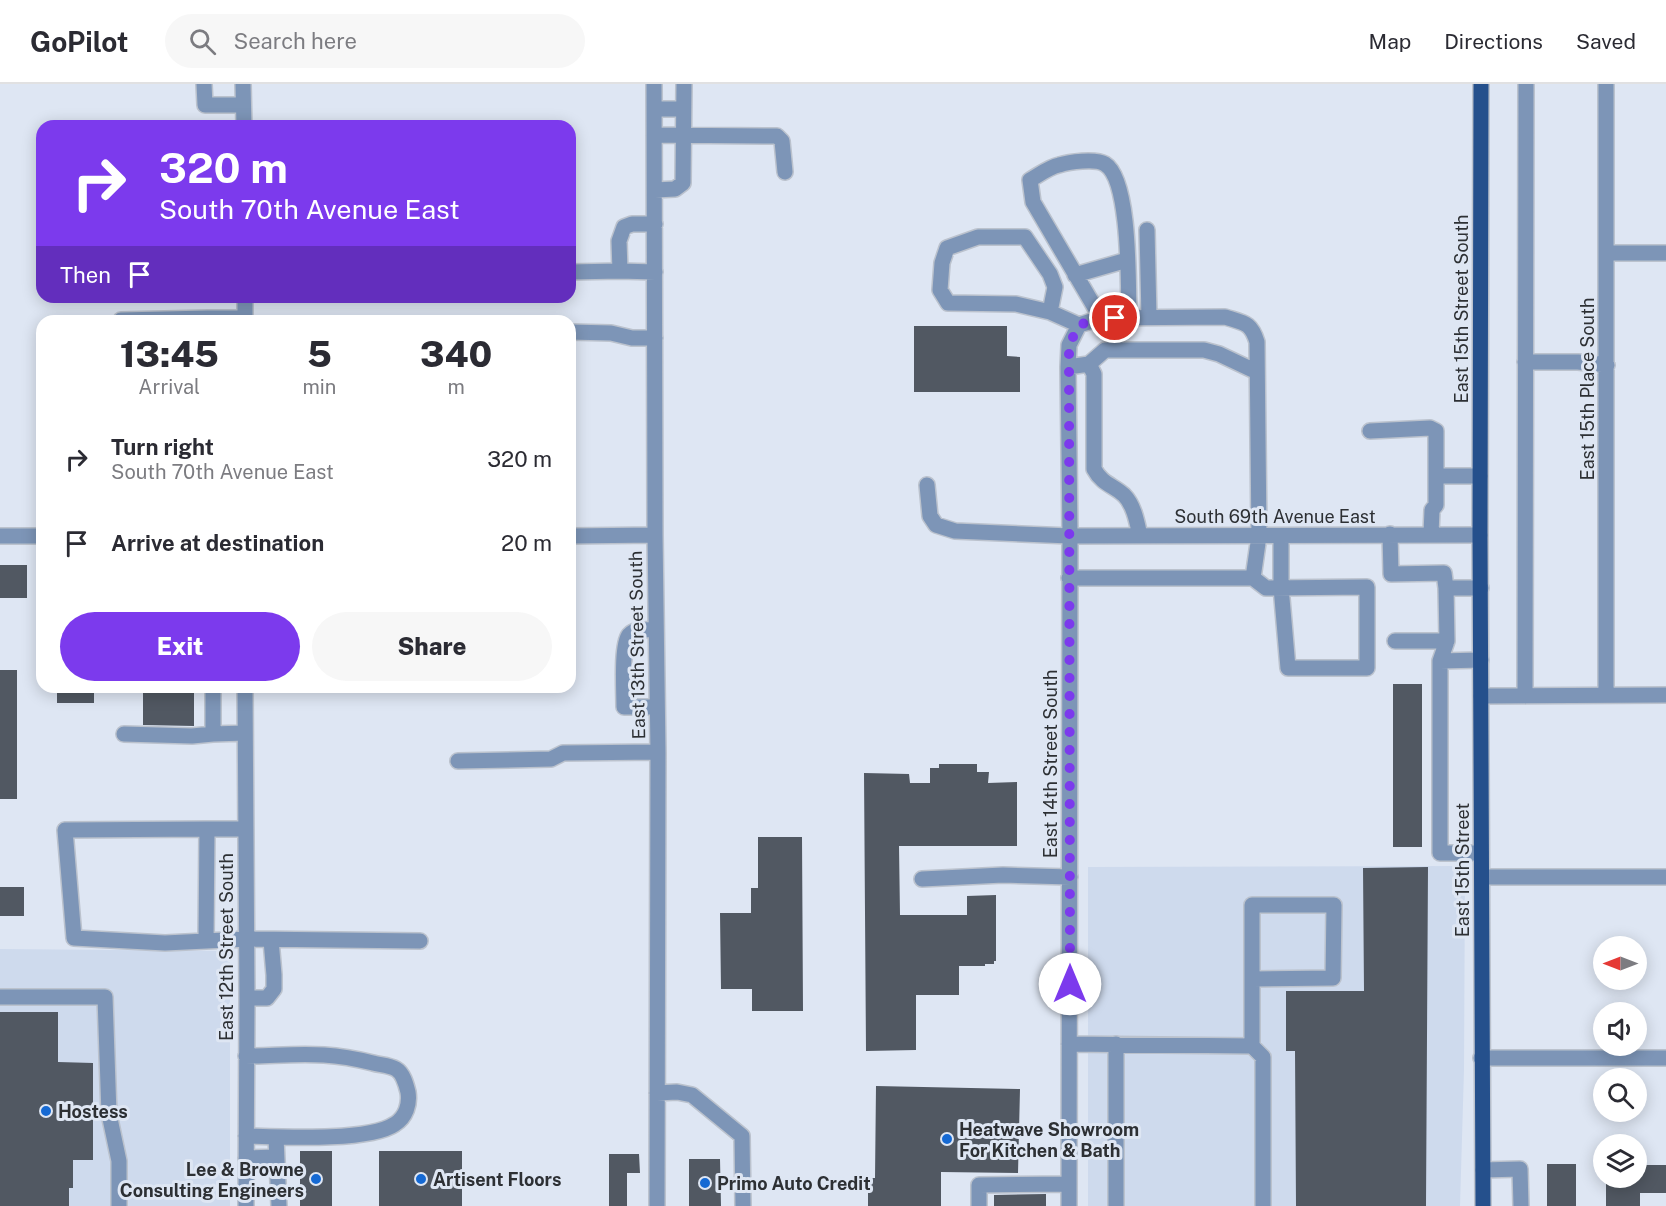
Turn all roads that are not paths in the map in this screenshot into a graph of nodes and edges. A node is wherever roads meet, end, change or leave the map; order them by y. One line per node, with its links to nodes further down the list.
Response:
1 (204, 84): 8 (street)
2 (243, 84): 8 (street)
3 (654, 84): 9 (street, East 13th Street South)
4 (684, 84): 10 (street)
5 (1481, 84): 41 (main road, East 15th Street South)
6 (1526, 84): 32 (street)
7 (1606, 84): 18 (street, East 15th Place South)
8 (243, 105): 11 (street)
9 (654, 109): 10 (street); 12 (street, East 13th Street South)
10 (683, 109): 13 (street)
11 (244, 120)
12 (654, 135): 13 (street); 15 (street, East 13th Street South)
13 (683, 135): 14 (street); 15 (street)
14 (785, 172)
15 (655, 190): 16 (street, East 13th Street South)
16 (655, 224): 21 (street); 23 (street, East 13th Street South)
17 (1147, 230): 26 (street)
18 (1607, 253): 19 (street); 34 (street, East 15th Place South)
19 (1666, 253)
20 (1127, 260): 24 (street); 24 (street); 28 (street)
21 (620, 271): 22 (street); 23 (street)
22 (576, 272)
23 (655, 272): 31 (street, East 13th Street South)
24 (1076, 275): 27 (street)
25 (1050, 312): 25 (street); 29 (street)
26 (1149, 317): 28 (street); 36 (street)
27 (1101, 318): 28 (street); 29 (street)
28 (1129, 318)
29 (1079, 325): 35 (street, East 14th Street South)
30 (576, 332): 31 (street)
31 (655, 338): 45 (street, East 13th Street South)
32 (1525, 362): 34 (street); 69 (street)
33 (1089, 364): 35 (street); 36 (street); 38 (street)
34 (1607, 365): 66 (street, East 15th Place South)
35 (1068, 368): 39 (street, East 14th Street South)
36 (1257, 372): 52 (street)
37 (1370, 431): 40 (street)
38 (1094, 469): 39 (street); 51 (street)
39 (1069, 475): 50 (street, East 14th Street South)
40 (1436, 476): 41 (street); 44 (street)
41 (1480, 476): 46 (main road, East 15th Street South)
42 (927, 485): 50 (street, South 69th Avenue East)
43 (1390, 534): 44 (street, South 69th Avenue East); 53 (street, South 69th Avenue East); 57 (street)
44 (1431, 534): 46 (street, South 69th Avenue East)
45 (655, 535): 49 (street); 59 (street, East 13th Street South)
46 (1480, 535): 58 (main road, East 15th Street)
47 (0, 536): 48 (street)
48 (36, 536)
49 (576, 536)
50 (1070, 536): 51 (street, South 69th Avenue East); 54 (street, East 14th Street South)
51 (1140, 536): 52 (street, South 69th Avenue East)
52 (1258, 536): 53 (street, South 69th Avenue East); 55 (street)
53 (1281, 536): 56 (street)
54 (1069, 578): 55 (street); 79 (street, East 14th Street South)
55 (1253, 578): 56 (street)
56 (1281, 587): 56 (street)
57 (1446, 588): 58 (street); 61 (street)
58 (1480, 588): 62 (main road, East 15th Street)
59 (656, 630): 70 (street, East 13th Street South); 70 (street)
60 (1395, 641): 61 (street)
61 (1447, 641): 63 (street)
62 (1481, 660): 63 (street); 68 (main road, East 15th Street)
63 (1440, 661): 78 (street)
64 (213, 693): 73 (street)
65 (245, 693): 71 (street, East 12th Street South)
66 (1606, 695): 67 (street); 69 (street)
67 (1666, 695)
68 (1481, 696): 69 (street); 78 (main road, East 15th Street)
69 (1525, 696)
70 (657, 707): 74 (street, East 13th Street South)
71 (245, 733): 73 (street); 77 (street, East 12th Street South)
72 (124, 734): 73 (street)
73 (213, 734)
74 (658, 752): 75 (street); 96 (street, East 13th Street South)
75 (458, 761)
76 (207, 829): 77 (street); 85 (street); 85 (street)
77 (246, 829): 83 (street, East 12th Street South)
78 (1481, 853): 80 (main road, East 15th Street)
79 (1070, 877): 82 (street); 90 (street, East 14th Street South)
80 (1482, 877): 81 (street); 94 (main road, East 15th Street)
81 (1666, 877)
82 (922, 879)
83 (246, 939): 84 (street); 85 (street); 89 (street, East 12th Street South)
84 (271, 940): 86 (street); 89 (street)
85 (206, 941)
86 (420, 941)
87 (1253, 979): 87 (street); 92 (street)
88 (0, 997): 103 (street)
89 (247, 998): 93 (street, East 12th Street South)
90 (1069, 1044): 91 (street); 102 (street, East 14th Street South)
91 (1116, 1044): 92 (street); 110 (street)
92 (1252, 1046): 111 (street)
93 (246, 1056): 97 (street, East 12th Street South); 98 (street)
94 (1481, 1058): 95 (street); 101 (main road, East 15th Street)
95 (1666, 1058)
96 (657, 1093): 106 (street, East 13th Street South); 107 (street)
97 (246, 1136): 98 (street); 100 (street, East 12th Street South)
98 (276, 1137): 99 (street)
99 (276, 1157): 100 (street); 105 (street)
100 (246, 1158): 104 (street, East 12th Street South)
101 (1483, 1170): 112 (main road, East 15th Street); 113 (street)
102 (1069, 1184): 108 (street); 109 (street, East 14th Street South)
103 (119, 1206)
104 (246, 1206)
105 (279, 1206)
106 (657, 1206)
107 (743, 1206)
108 (980, 1206)
109 (1069, 1206)
110 (1116, 1206)
111 (1263, 1206)
112 (1483, 1206)
113 (1521, 1206)

